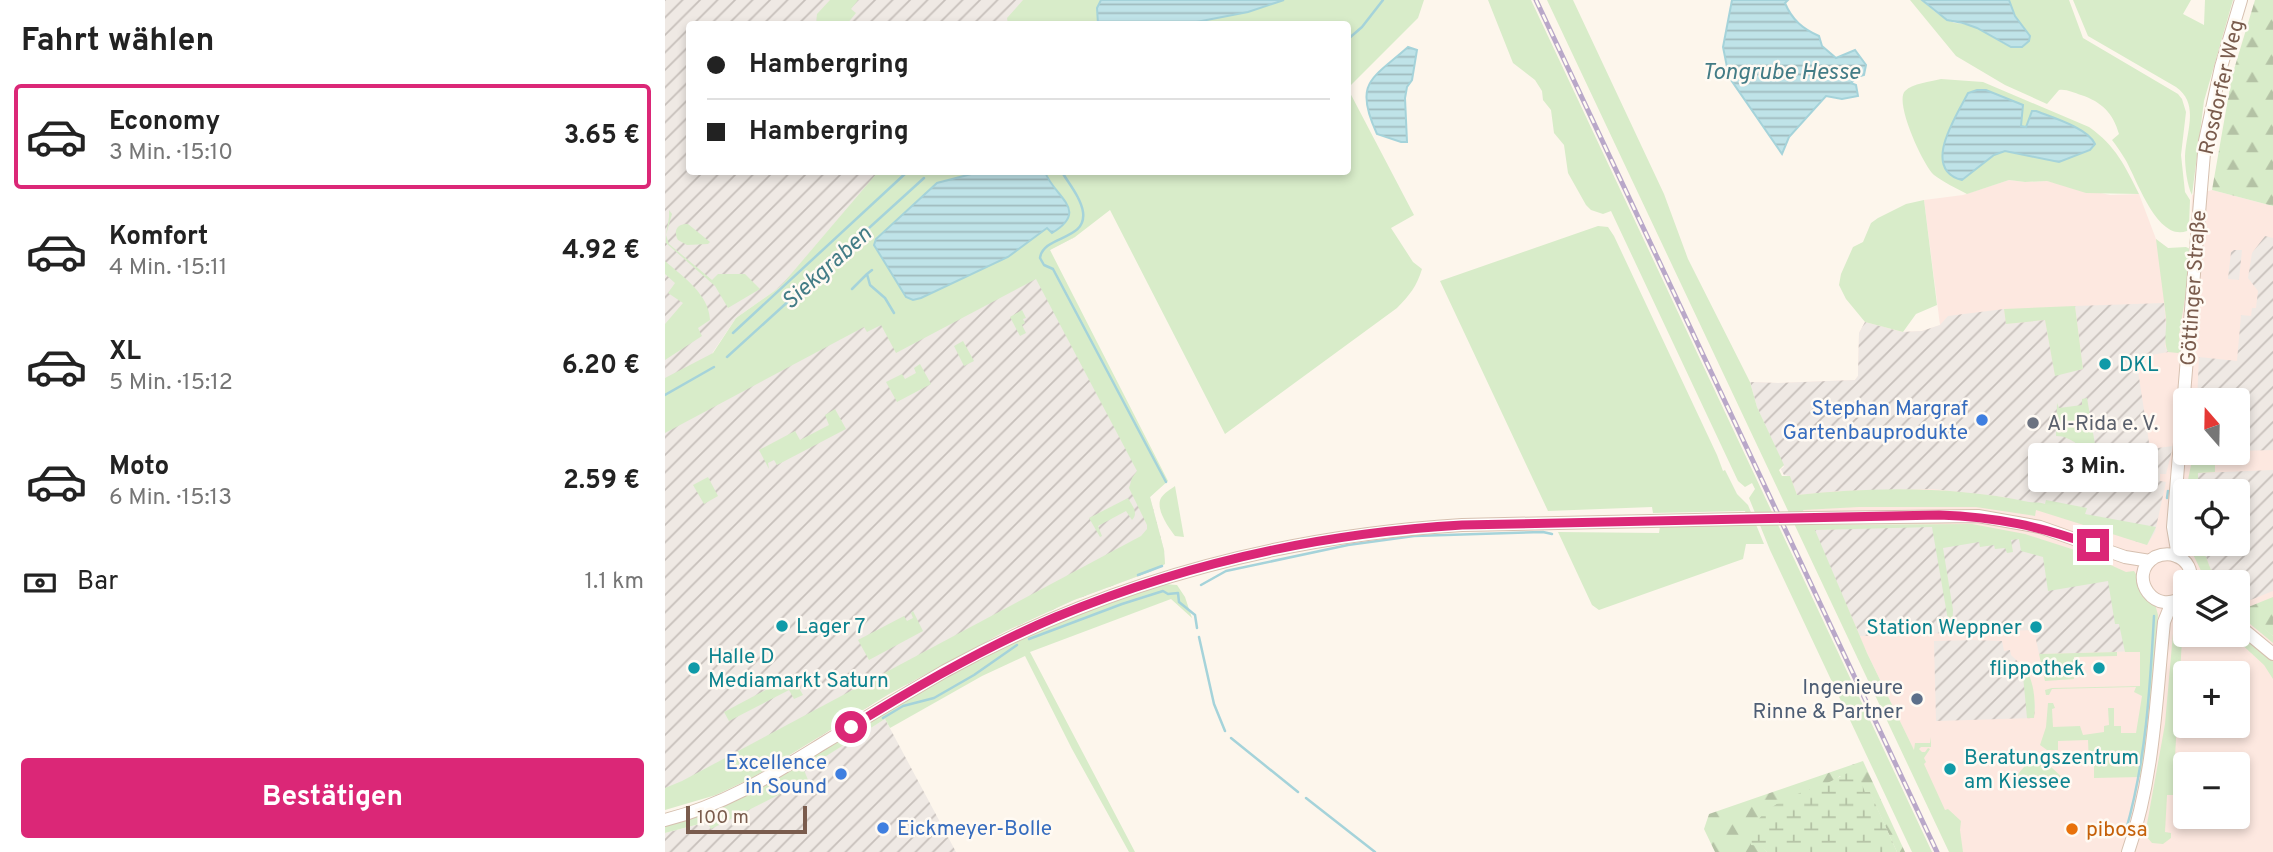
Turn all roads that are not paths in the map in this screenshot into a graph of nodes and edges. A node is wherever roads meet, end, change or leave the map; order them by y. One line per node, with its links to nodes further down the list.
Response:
1 (2241, 0): 2 (main road, Rosdorfer Weg)
2 (2202, 174): 3 (main road, Göttinger Straße)
3 (2177, 479)
4 (2173, 527): 5 (main road, Göttinger Straße)
5 (2164, 554): 6 (main road); 9 (main road)
6 (2173, 555)
7 (2178, 556): 10 (main road, Göttinger Straße)
8 (2125, 557): 9 (main road); 11 (main road); 17 (main road, bridge)
9 (2150, 561): 11 (main road)
10 (2190, 570)
11 (2143, 574): 12 (main road)
12 (2158, 601): 13 (main road); 14 (main road)
13 (2172, 602): 14 (main road)
14 (2164, 622): 18 (main road)
15 (2250, 635): 16 (main road)
16 (2273, 654)
17 (665, 820)
18 (2129, 852)

